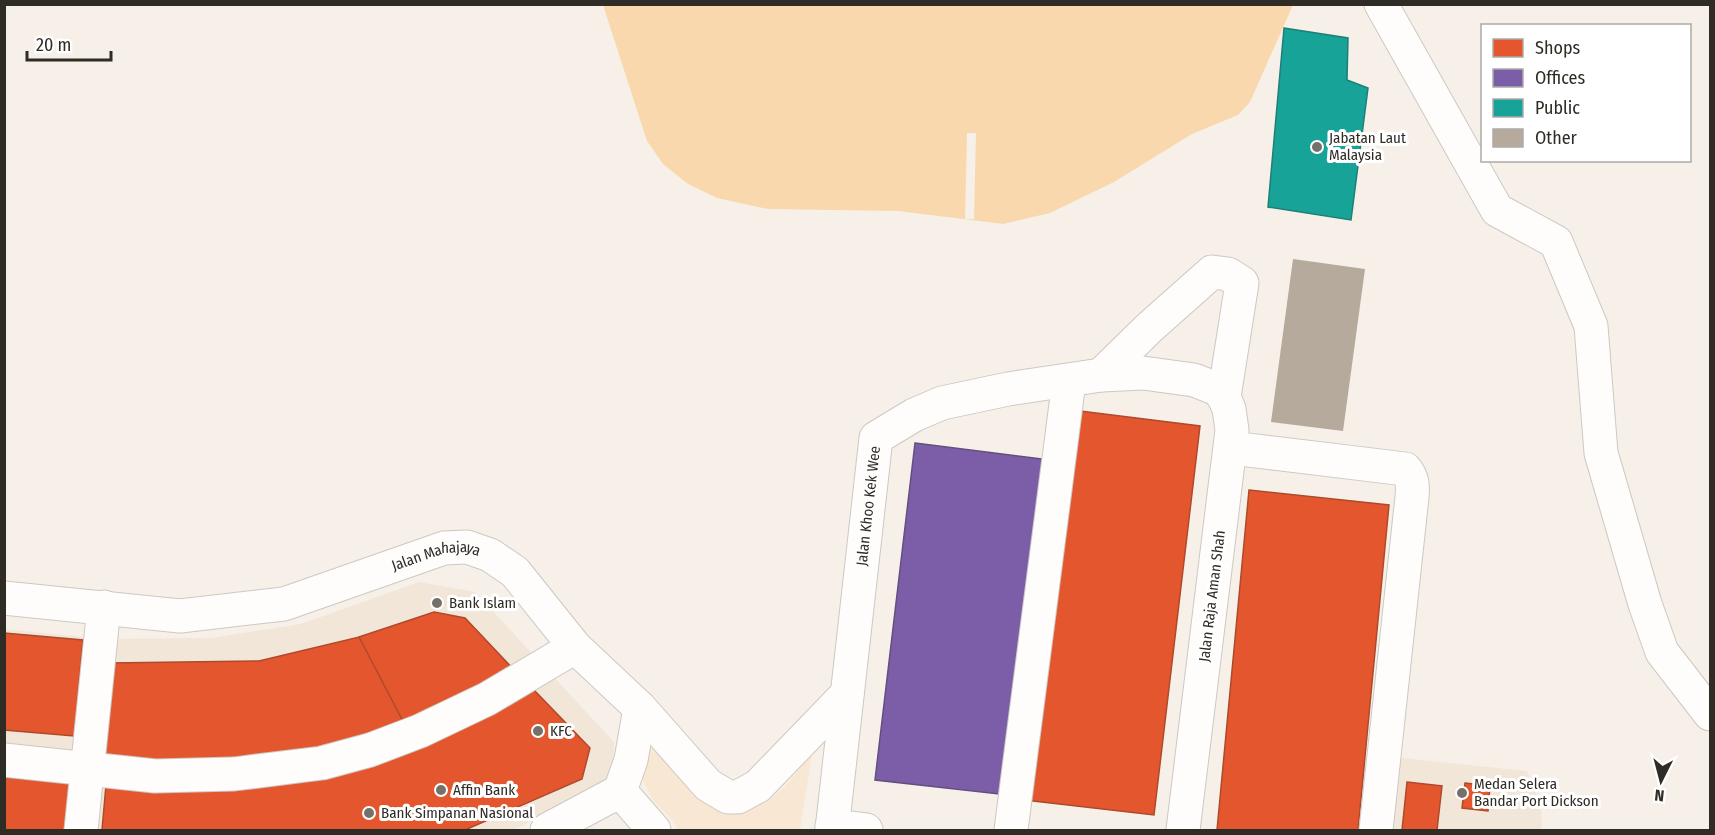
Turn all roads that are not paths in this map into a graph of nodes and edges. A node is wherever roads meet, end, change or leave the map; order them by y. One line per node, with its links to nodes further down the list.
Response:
1 (1381, 4): 11 (street)
2 (1101, 375): 3 (street, Jalan Khoo Kek Wee); 4 (street, Jalan Khoo Kek Wee); 4 (street)
3 (1069, 381): 9 (street, Jalan Khoo Kek Wee); 20 (street)
4 (1224, 397): 5 (street, Jalan Raja Aman Shah)
5 (1230, 448): 21 (street, Jalan Raja Aman Shah); 22 (street)
6 (4, 598): 7 (street, Jalan Mahajaya)
7 (104, 607): 8 (street, Jalan Mahajaya); 13 (street)
8 (575, 647): 10 (street, Jalan Mahajaya); 13 (street)
9 (847, 694): 10 (street, Jalan Mahajaya); 15 (street, Jalan Khoo Kek Wee)
10 (640, 708): 14 (street)
11 (1710, 714)
12 (4, 760): 13 (street)
13 (86, 768): 16 (street)
14 (620, 791): 17 (street); 18 (street)
15 (832, 828): 19 (street)
16 (81, 831)
17 (547, 831)
18 (654, 831)
19 (866, 831)
20 (1011, 831)
21 (1183, 831)
22 (1376, 831)

